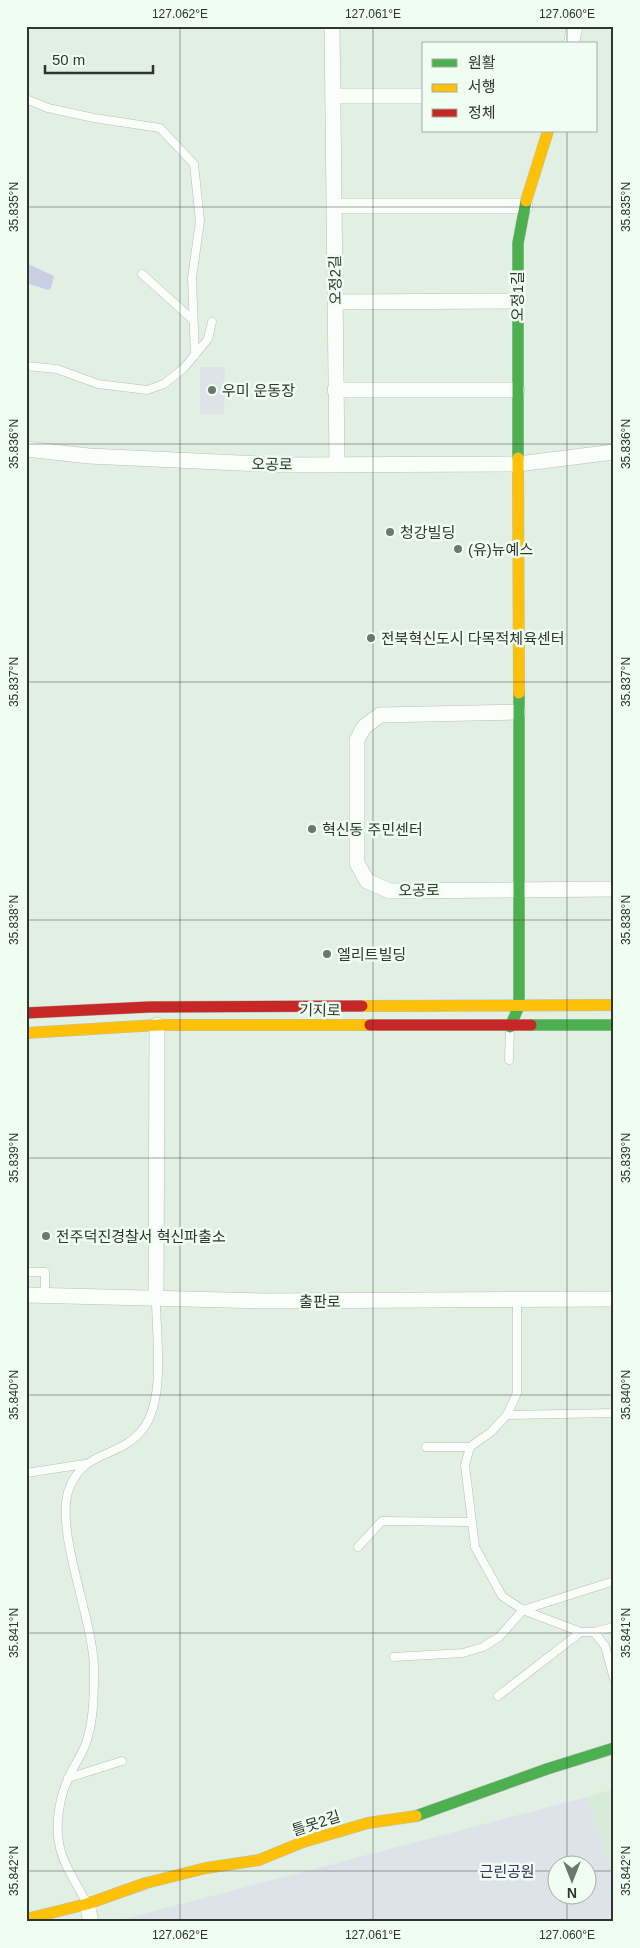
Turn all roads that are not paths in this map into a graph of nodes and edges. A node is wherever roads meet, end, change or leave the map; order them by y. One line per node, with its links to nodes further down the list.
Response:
1 (332, 26): 4 (street, 오정2길)
2 (575, 26): 3 (street)
3 (571, 42)
4 (335, 96): 5 (street); 8 (street, 오정2길)
5 (422, 96)
6 (26, 99): 13 (lane)
7 (548, 132): 9 (street, 오정1길)
8 (334, 206): 9 (street); 12 (street, 오정2길)
9 (526, 206): 11 (street, 오정1길)
10 (142, 274): 13 (lane)
11 (517, 301): 12 (street); 18 (street, 오정1길)
12 (336, 302): 17 (street, 오정2길)
13 (194, 320): 15 (lane)
14 (212, 322): 15 (lane)
15 (195, 355): 16 (lane)
16 (26, 366)
17 (335, 390): 18 (street); 21 (street, 오정2길)
18 (517, 390): 22 (street, 오정1길)
19 (26, 449): 21 (street, 오공로)
20 (614, 452): 22 (street, 오공로)
21 (337, 464): 22 (street, 오공로)
22 (518, 464): 23 (street)
23 (518, 712): 24 (street); 24 (street, 오공로)
24 (518, 889): 25 (street, 오공로); 27 (street)
25 (614, 889)
26 (614, 1005): 27 (street, 기지로)
27 (520, 1006): 28 (street, 기지로); 31 (street)
28 (26, 1013)
29 (158, 1025): 31 (street, 기지로); 32 (street, 기지로); 37 (street)
30 (614, 1025): 31 (street, 기지로)
31 (510, 1027): 33 (lane)
32 (26, 1033)
33 (509, 1060)
34 (26, 1272): 36 (lane)
35 (26, 1295): 36 (street, 출판로)
36 (45, 1296): 37 (street, 출판로)
37 (156, 1299): 39 (street, 출판로); 44 (lane)
38 (614, 1299): 39 (street, 출판로)
39 (516, 1300): 41 (lane)
40 (614, 1413): 41 (lane)
41 (507, 1415): 43 (lane)
42 (426, 1447): 43 (lane)
43 (470, 1447): 46 (lane)
44 (85, 1464): 45 (lane); 58 (lane)
45 (26, 1473)
46 (470, 1522): 47 (lane); 49 (lane)
47 (358, 1546)
48 (614, 1581): 49 (lane)
49 (523, 1610): 51 (lane); 53 (lane)
50 (614, 1627): 52 (lane)
51 (581, 1632): 52 (lane); 55 (lane)
52 (594, 1632): 54 (lane)
53 (394, 1657)
54 (614, 1679)
55 (498, 1696)
56 (614, 1748): 59 (street, 틀못2길)
57 (122, 1761): 58 (lane)
58 (68, 1778): 59 (lane)
59 (87, 1904): 60 (street, 틀못2길); 61 (street)
60 (26, 1919)
61 (91, 1922)

